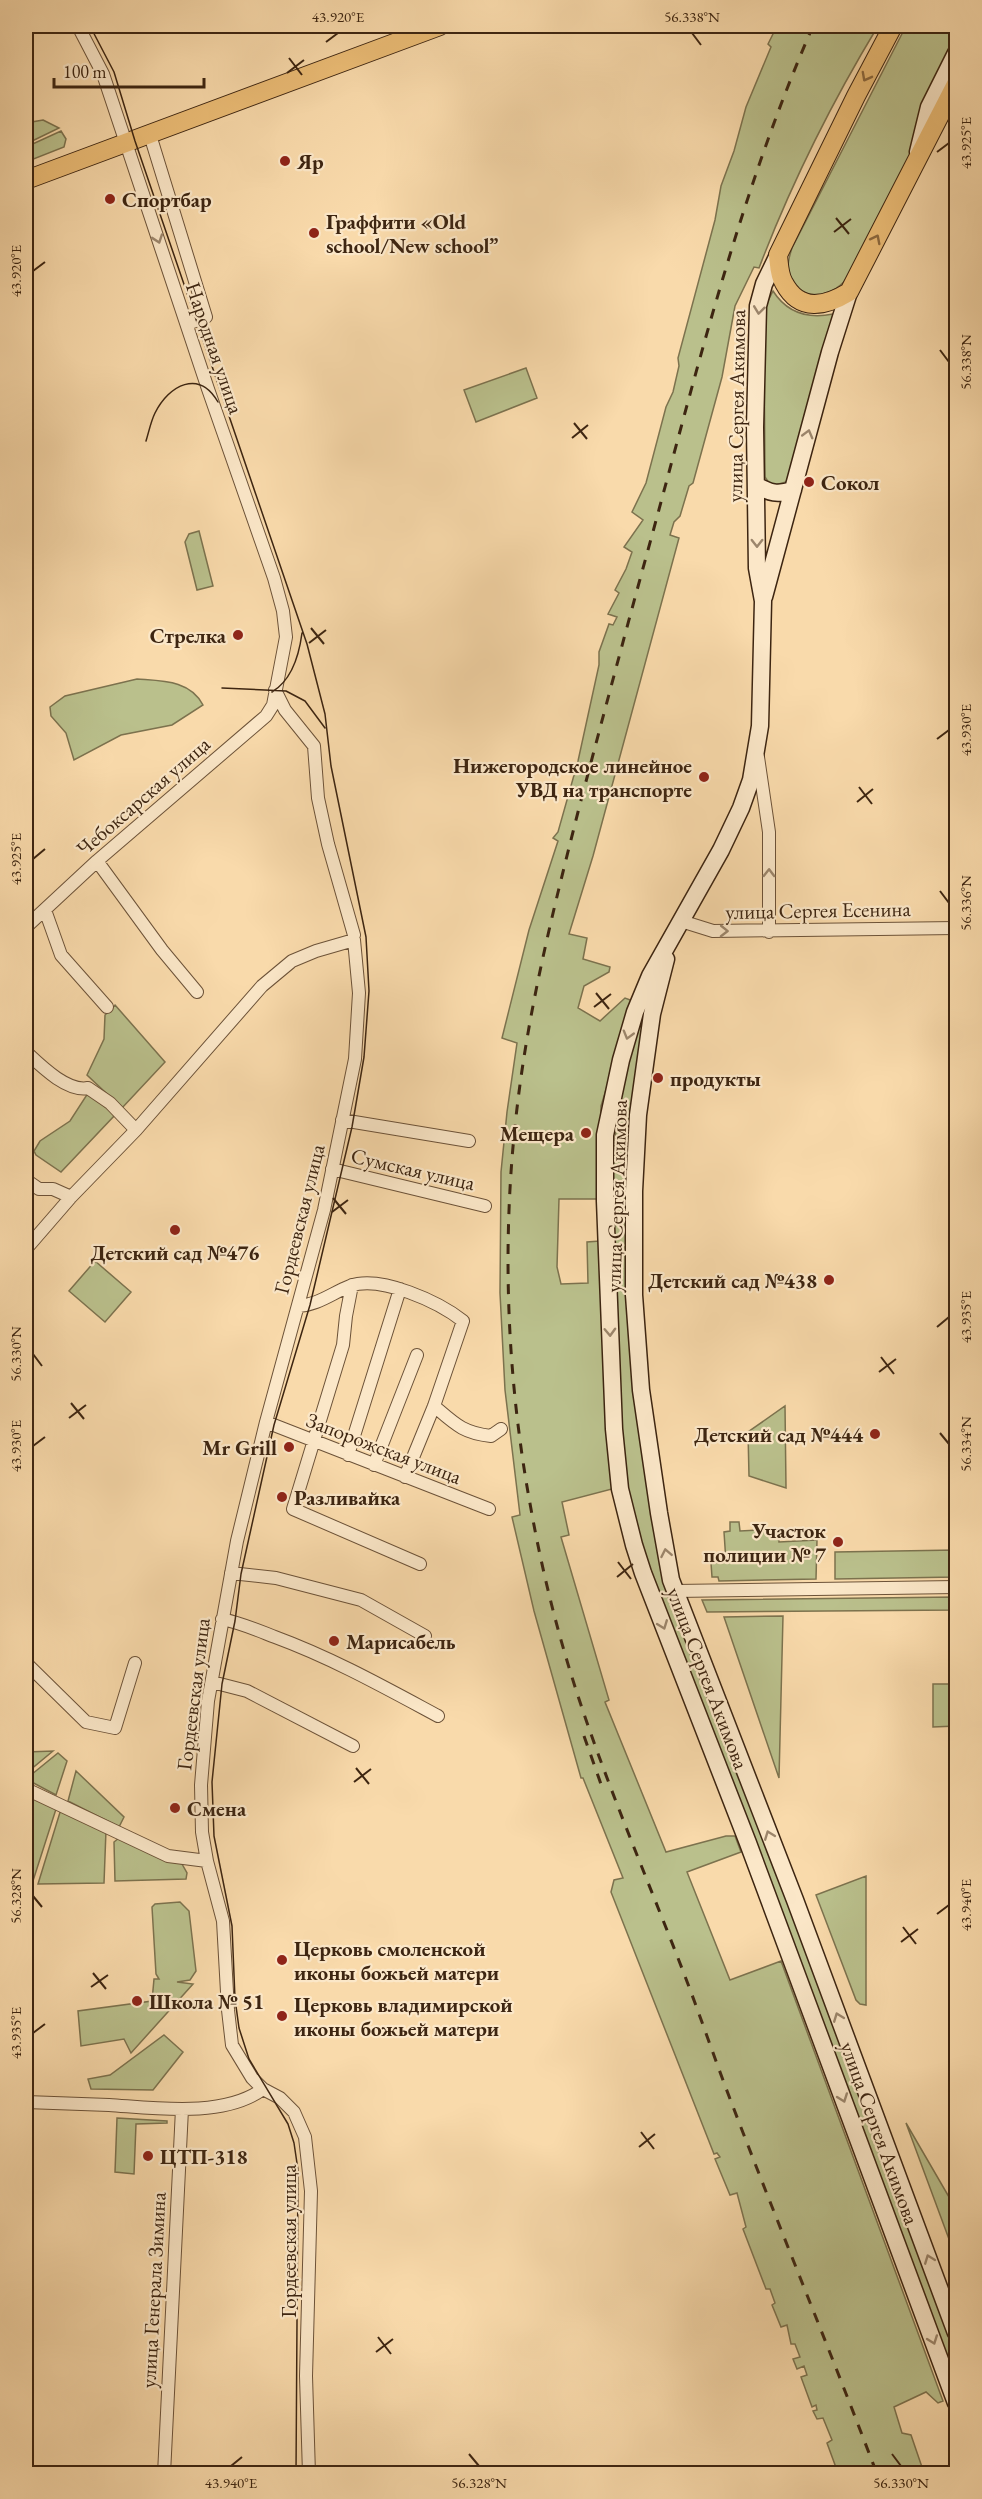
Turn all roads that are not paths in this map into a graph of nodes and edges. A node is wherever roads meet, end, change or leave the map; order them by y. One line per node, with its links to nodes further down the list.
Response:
1 (78, 26): 7 (street, Народная улица)
2 (440, 26): 6 (main road)
3 (893, 26): 10 (main road, улица Сергея Акимова, one-way to 10)
4 (957, 53): 8 (main road)
5 (957, 84): 8 (main road, улица Сергея Акимова)
6 (150, 135): 7 (main road); 12 (street)
7 (126, 144): 9 (main road); 12 (street, Народная улица, one-way to 12)
8 (916, 161): 11 (main road, улица Сергея Акимова, one-way to 8)
9 (26, 180)
10 (778, 255): 11 (main road); 13 (main road, улица Сергея Акимова, one-way to 13)
11 (849, 292): 14 (main road, улица Сергея Акимова, one-way to 11)
12 (187, 324): 16 (street, Народная улица)
13 (756, 485): 14 (main road); 15 (main road, улица Сергея Акимова, one-way to 15)
14 (793, 490): 15 (main road, улица Сергея Акимова)
15 (763, 601): 17 (main road, улица Сергея Акимова)
16 (276, 690): 18 (street, Чебоксарская улица); 24 (street, Гордеевская улица)
17 (757, 752): 20 (main road, улица Сергея Акимова); 23 (street, one-way to 17)
18 (97, 861): 19 (street, Чебоксарская улица); 25 (street)
19 (45, 910): 21 (street, Чебоксарская улица); 26 (street)
20 (681, 921): 23 (street, улица Сергея Есенина, one-way to 23); 27 (main road, улица Сергея Акимова)
21 (26, 927)
22 (957, 928): 23 (street, улица Сергея Есенина)
23 (768, 932)
24 (354, 938): 29 (street, Гордеевская улица); 30 (street)
25 (197, 992)
26 (107, 1007)
27 (645, 1011): 52 (main road, улица Сергея Акимова, one-way to 27); 66 (main road, улица Сергея Акимова, one-way to 66)
28 (26, 1052): 30 (street)
29 (342, 1120): 31 (street); 32 (street, Гордеевская улица)
30 (136, 1130): 34 (street)
31 (469, 1141)
32 (332, 1169): 35 (street, Сумская улица); 39 (street, Гордеевская улица)
33 (26, 1180): 34 (street)
34 (71, 1197): 36 (street)
35 (485, 1206)
36 (26, 1249)
37 (352, 1285): 38 (street); 39 (street); 44 (street)
38 (400, 1289): 41 (street); 45 (street)
39 (298, 1306): 42 (street, Гордеевская улица)
40 (417, 1355): 46 (street)
41 (434, 1406): 43 (street); 47 (street)
42 (266, 1422): 44 (street, Запорожская улица); 50 (street, Гордеевская улица)
43 (501, 1430)
44 (312, 1441): 45 (street, Запорожская улица); 49 (street)
45 (348, 1455): 46 (street, Запорожская улица)
46 (374, 1465): 47 (street, Запорожская улица)
47 (405, 1477): 48 (street, Запорожская улица)
48 (489, 1509)
49 (420, 1564)
50 (231, 1573): 53 (street, Гордеевская улица); 54 (street)
51 (957, 1587): 52 (street)
52 (675, 1591): 65 (main road, улица Сергея Акимова, one-way to 52)
53 (222, 1619): 57 (street, Гордеевская улица); 58 (street)
54 (424, 1636)
55 (26, 1663): 56 (street)
56 (135, 1663)
57 (212, 1682): 59 (street); 61 (street, Гордеевская улица)
58 (438, 1716)
59 (353, 1746)
60 (26, 1789): 61 (street)
61 (207, 1861): 62 (street, Гордеевская улица)
62 (263, 2090): 64 (street); 68 (street, Гордеевская улица)
63 (26, 2102): 64 (street)
64 (182, 2109): 67 (street, улица Генерала Зимина)
65 (957, 2333)
66 (957, 2403)
67 (164, 2474)
68 (309, 2474)

